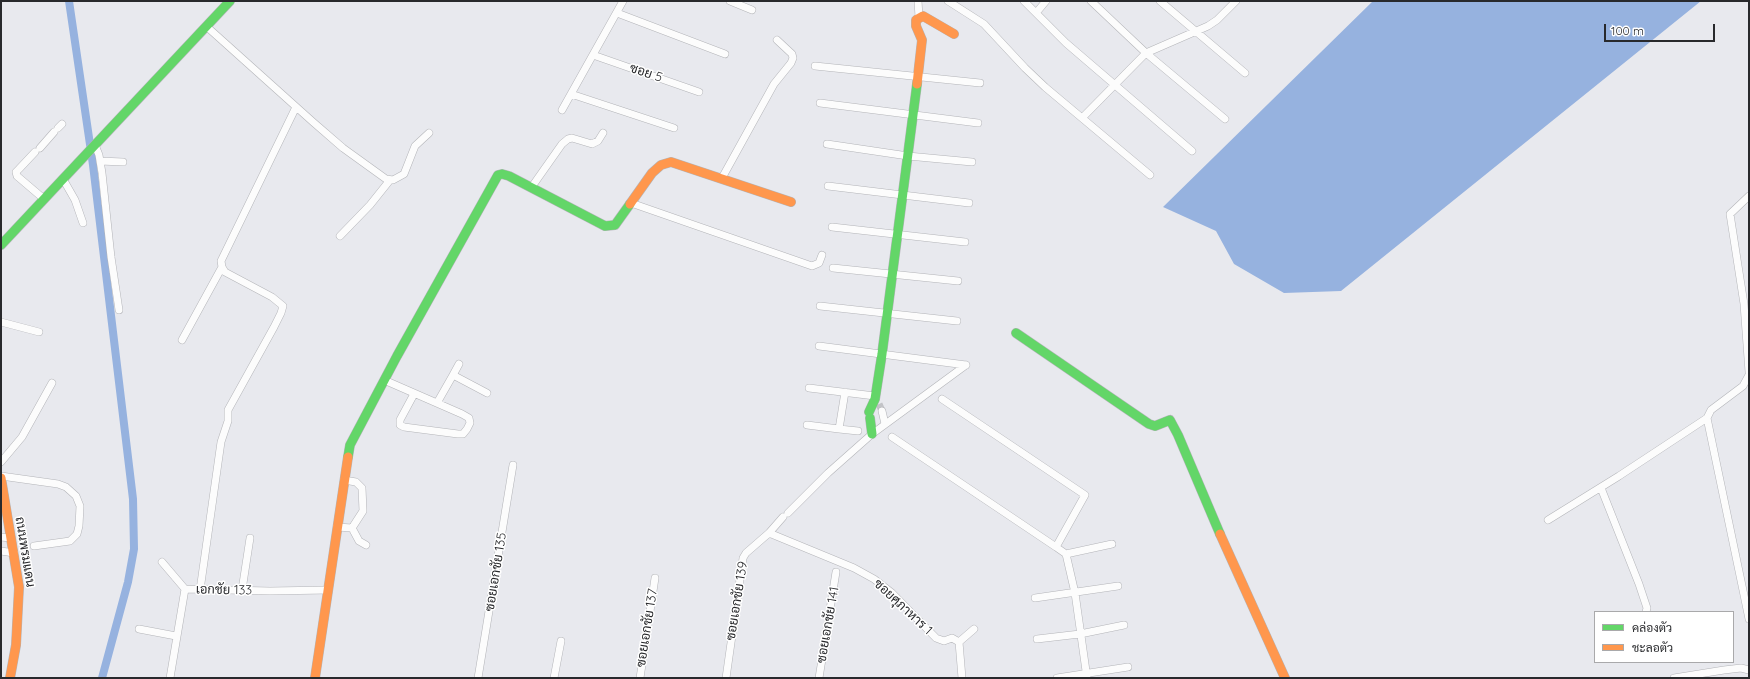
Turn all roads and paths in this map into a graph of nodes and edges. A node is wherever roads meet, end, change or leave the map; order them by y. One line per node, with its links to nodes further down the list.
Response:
1 (230, 1): 15 (street)
2 (623, 1): 12 (street)
3 (730, 1): 11 (street)
4 (918, 1): 14 (street)
5 (948, 1): 33 (street)
6 (1024, 1): 13 (street)
7 (1046, 1): 13 (street)
8 (1091, 1): 19 (street)
9 (1160, 1): 16 (street)
10 (1233, 2): 16 (street)
11 (752, 10)
12 (617, 13): 20 (street); 21 (street)
13 (1036, 13): 26 (street)
14 (919, 17): 17 (street); 24 (street)
15 (206, 26): 30 (street); 41 (street)
16 (1197, 32): 19 (street); 23 (street)
17 (954, 34)
18 (776, 40): 48 (street)
19 (1146, 53): 26 (street); 34 (street)
20 (725, 54)
21 (593, 55): 27 (street, ซอย 5); 28 (street)
22 (815, 66): 24 (street)
23 (1245, 73)
24 (917, 76): 25 (street); 32 (street)
25 (980, 83)
26 (1115, 86): 33 (street); 42 (street)
27 (699, 92)
28 (571, 94): 31 (street); 37 (street)
29 (820, 103): 32 (street)
30 (296, 107): 50 (street); 66 (street)
31 (562, 110)
32 (913, 115): 35 (street); 43 (street)
33 (1082, 118): 47 (street)
34 (1225, 120)
35 (978, 123)
36 (58, 128): 55 (street)
37 (674, 128)
38 (429, 133): 50 (street)
39 (603, 133): 52 (street)
40 (827, 144): 43 (street)
41 (94, 146): 44 (street); 49 (street)
42 (1192, 151)
43 (908, 156): 46 (street); 53 (street)
44 (100, 161): 45 (street); 71 (street)
45 (123, 162)
46 (972, 162)
47 (1150, 175)
48 (722, 178): 56 (street); 57 (street)
49 (63, 179): 55 (street); 59 (street)
50 (390, 180): 62 (street)
51 (828, 186): 53 (street)
52 (531, 188): 57 (street); 84 (street)
53 (903, 194): 58 (street); 61 (street)
54 (1749, 196): 81 (street)
55 (44, 199): 64 (street)
56 (791, 202)
57 (631, 203): 65 (street)
58 (968, 203)
59 (83, 222)
60 (832, 227): 61 (street)
61 (898, 234): 63 (street); 68 (street)
62 (340, 236)
63 (965, 242)
64 (1, 245)
65 (822, 255)
66 (222, 267): 77 (street); 123 (street)
67 (833, 268): 68 (street)
68 (893, 274): 69 (street); 72 (street)
69 (958, 282)
70 (820, 306): 72 (street)
71 (119, 310)
72 (887, 314): 73 (street); 79 (street)
73 (957, 321)
74 (1, 322): 75 (street)
75 (39, 332)
76 (1016, 333): 151 (street)
77 (182, 340)
78 (819, 346): 79 (street)
79 (882, 354): 91 (street); 94 (street, ซอยเอกชัย 139)
80 (459, 364): 82 (street)
81 (1749, 372)
82 (453, 375): 89 (street); 92 (street)
83 (1749, 375): 93 (street)
84 (384, 380): 88 (street); 103 (street)
85 (52, 383): 100 (street)
86 (809, 388): 87 (street)
87 (845, 392): 91 (street); 96 (street)
88 (414, 394): 92 (street); 92 (street)
89 (487, 394)
90 (942, 399): 114 (street)
91 (878, 402): 94 (street); 98 (street)
92 (436, 404)
93 (1707, 418): 104 (street); 129 (street)
94 (885, 424): 98 (street, ซอยเอกชัย 139)
95 (807, 426): 96 (street)
96 (839, 429): 97 (street)
97 (858, 431)
98 (872, 434): 108 (street, ซอยเอกชัย 139)
99 (892, 437): 114 (street)
100 (1, 462)
101 (513, 465): 144 (street, ซอยเอกชัย 135)
102 (1, 477): 109 (street, ถนนพรมแดน); 113 (street)
103 (344, 480): 106 (street); 107 (street)
104 (1601, 488): 105 (street); 128 (street)
105 (1548, 520)
106 (337, 527): 107 (street); 125 (street)
107 (352, 528): 112 (street)
108 (769, 533): 137 (street, ซอยศุภาหาร 1); 147 (street, ซอยเอกชัย 139)
109 (5, 538): 116 (street, ถนนพรมแดน)
110 (250, 538): 124 (street)
111 (1112, 544): 117 (street)
112 (366, 545)
113 (34, 546)
114 (1056, 547): 117 (street)
115 (1, 551): 116 (street)
116 (14, 553): 141 (street, ถนนพรมแดน)
117 (1066, 554): 126 (street)
118 (162, 562): 122 (street)
119 (836, 572): 148 (street, ซอยเอกชัย 141)
120 (655, 578): 146 (street, ซอยเอกชัย 137)
121 (1118, 586): 126 (street)
122 (185, 589): 123 (street, เอกชัย 133); 134 (street, เอกชัย 133)
123 (200, 590): 124 (street, เอกชัย 133)
124 (242, 590): 125 (street, เอกชัย 133)
125 (328, 590): 143 (street)
126 (1075, 593): 127 (street); 133 (street)
127 (1035, 598)
128 (1646, 611)
129 (1749, 617)
130 (1124, 625): 133 (street)
131 (139, 629): 134 (street)
132 (974, 629): 137 (street)
133 (1080, 634): 135 (street); 140 (street)
134 (176, 636): 142 (street, เอกชัย 133)
135 (1037, 639)
136 (561, 640): 145 (street)
137 (958, 642): 149 (street)
138 (1128, 667): 140 (street)
139 (1749, 670): 152 (street)
140 (1087, 676): 150 (street)
141 (10, 678)
142 (170, 678)
143 (315, 678)
144 (478, 678)
145 (554, 678)
146 (640, 678)
147 (726, 678)
148 (819, 678)
149 (962, 678)
150 (1057, 678)
151 (1285, 678)
152 (1674, 678)

